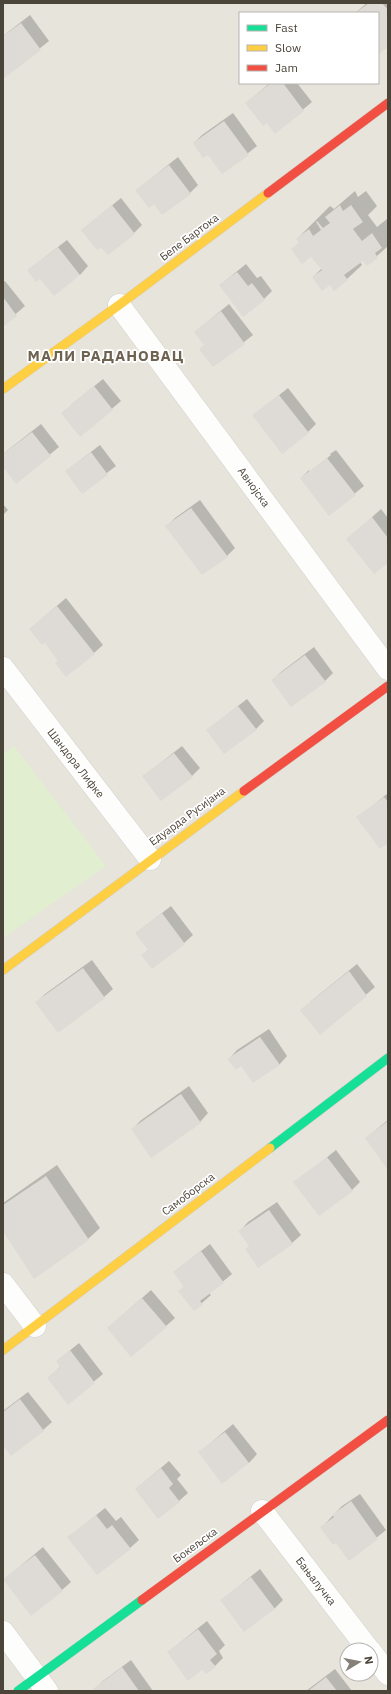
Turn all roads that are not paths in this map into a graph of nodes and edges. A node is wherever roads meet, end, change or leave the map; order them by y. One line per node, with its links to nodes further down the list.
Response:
1 (388, 103): 2 (street, Беле Бартока)
2 (119, 305): 3 (street, Беле Бартока); 5 (street, Авнојска)
3 (3, 389)
4 (3, 668): 7 (street, Шандора Лифке)
5 (388, 669)
6 (388, 686): 7 (street, Едуарда Русијана)
7 (150, 859): 8 (street, Едуарда Русијана)
8 (3, 970)
9 (388, 1058): 11 (street, Самоборска)
10 (3, 1284): 11 (street)
11 (35, 1326): 12 (street, Самоборска)
12 (3, 1350)
13 (388, 1420): 14 (street, Бокељска)
14 (262, 1511): 16 (street, Бањалучка); 19 (street, Бокељска)
15 (3, 1632): 19 (street)
16 (363, 1642)
17 (379, 1662): 18 (street, Бањалучка)
18 (388, 1674)
19 (42, 1684): 20 (street, Бокељска)
20 (18, 1691)

